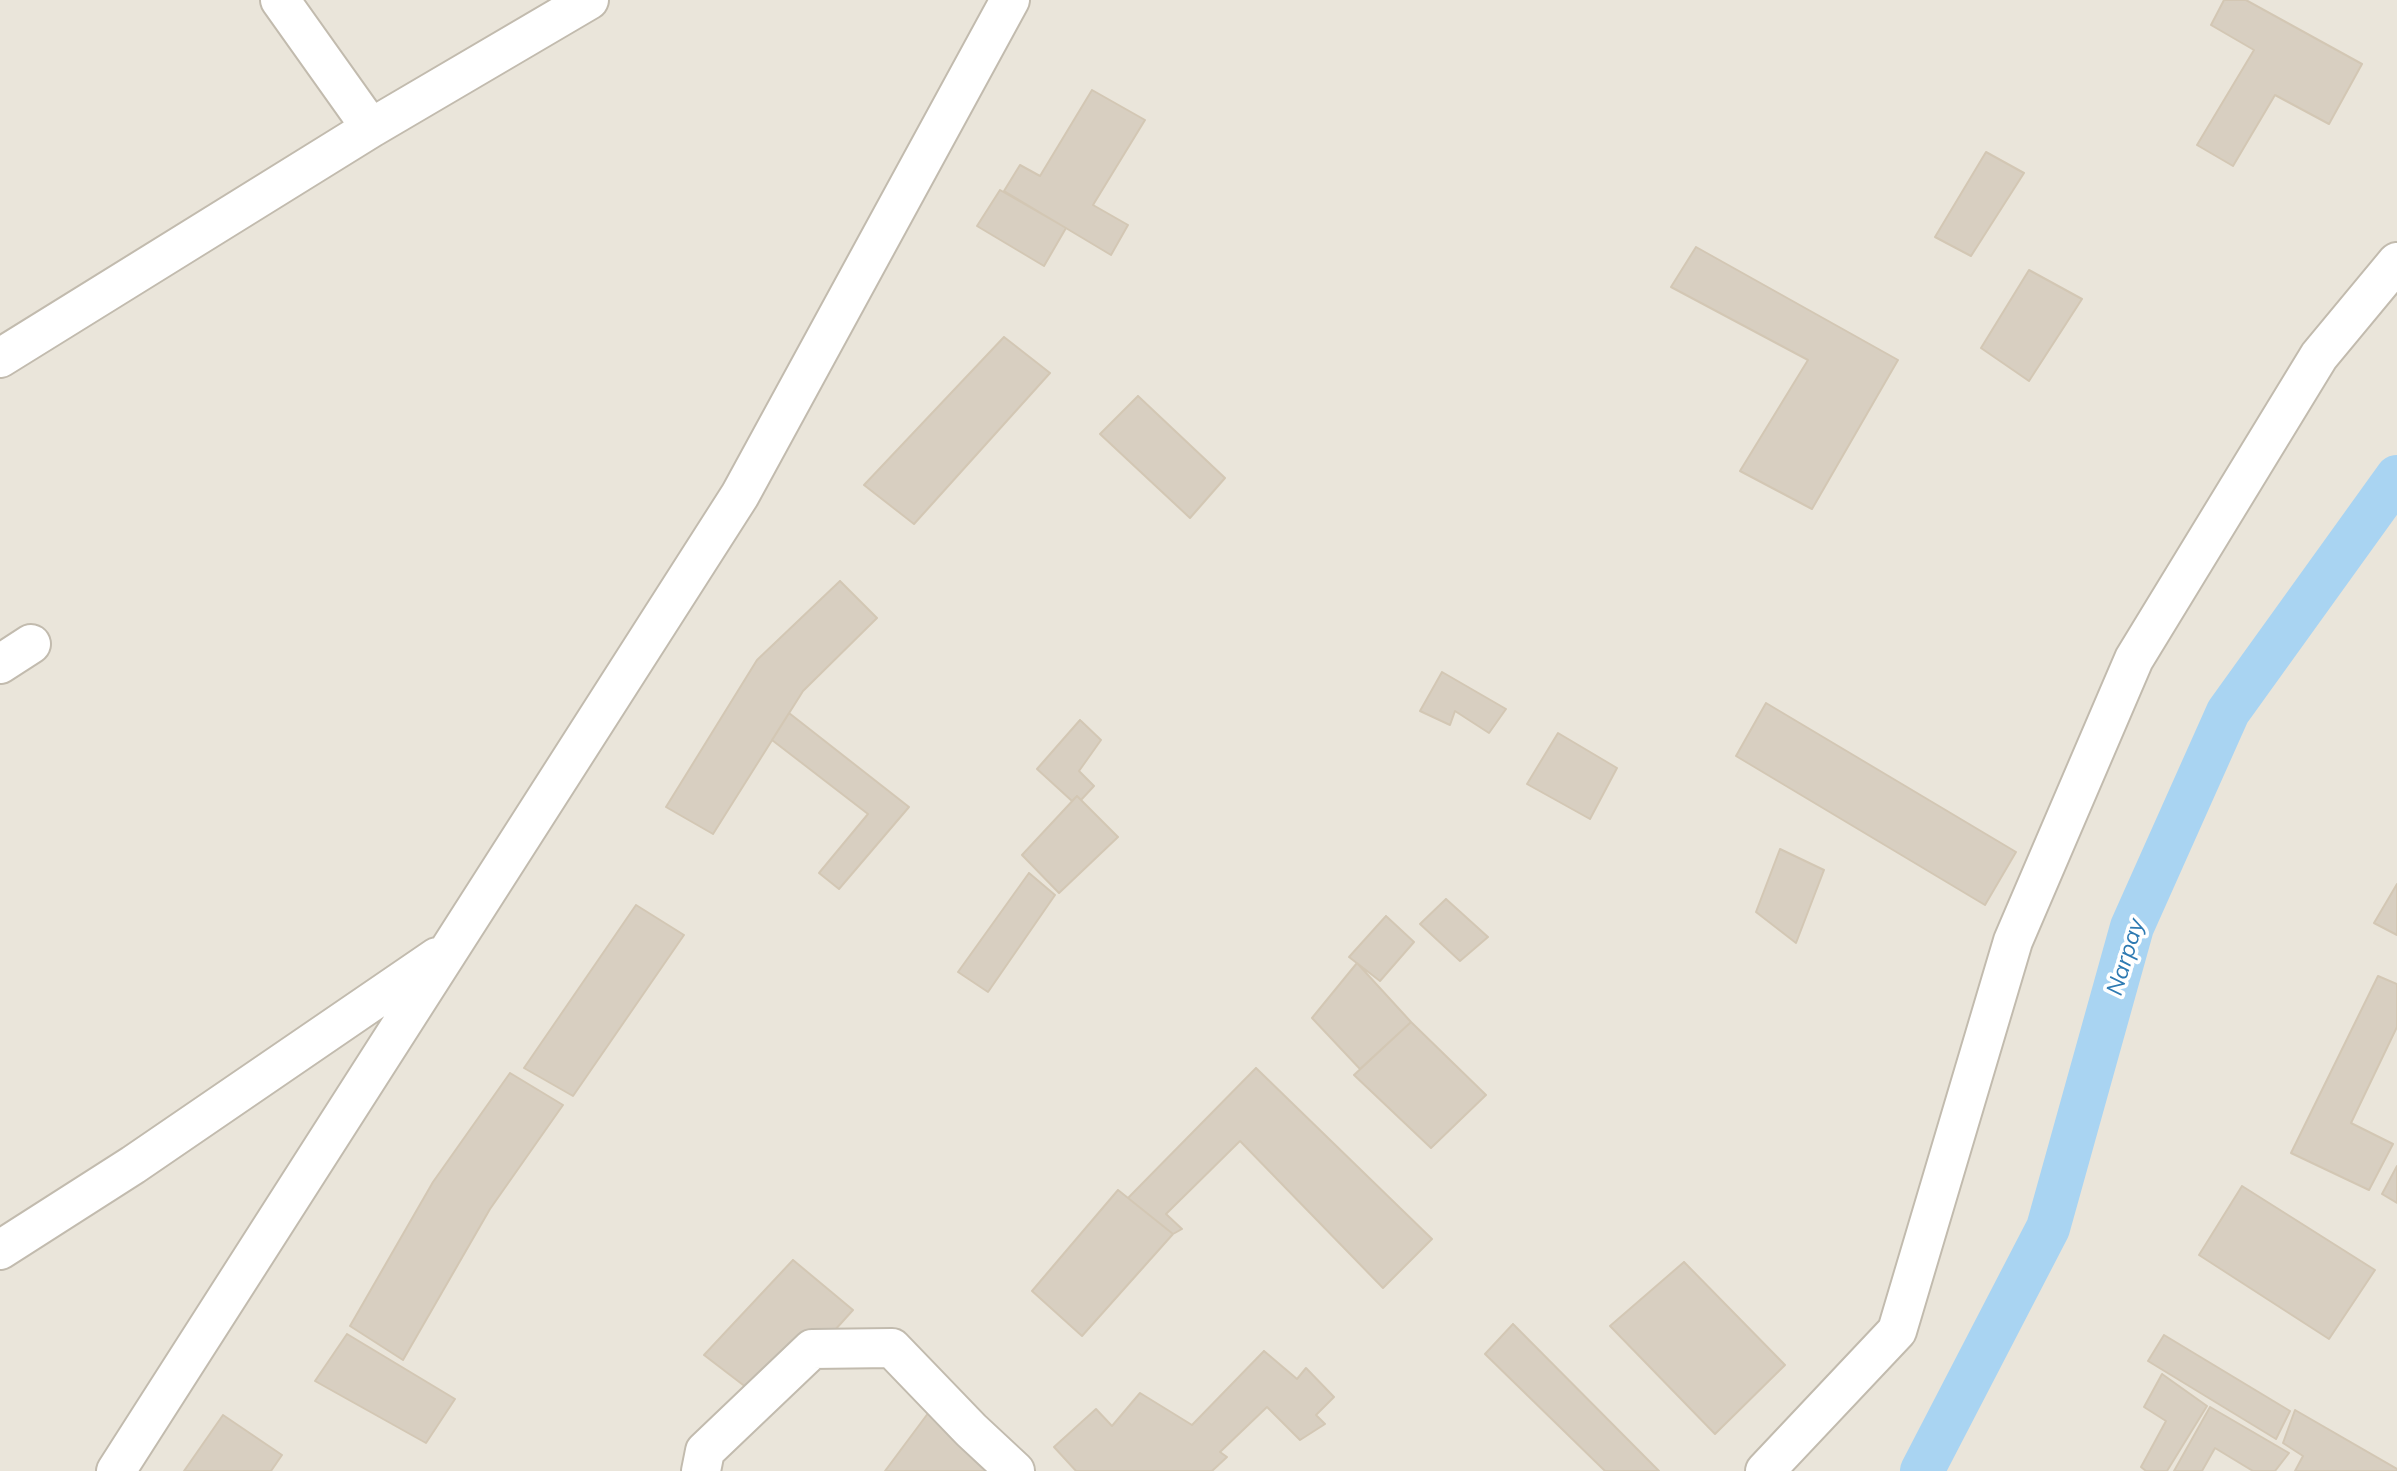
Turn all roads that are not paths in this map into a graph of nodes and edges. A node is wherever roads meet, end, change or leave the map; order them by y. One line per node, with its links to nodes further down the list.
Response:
1 (281, 0): 4 (street)
2 (589, 0): 4 (street)
3 (1010, 0): 7 (street)
4 (371, 128): 6 (street)
5 (2397, 262): 12 (street)
6 (0, 358)
7 (450, 948): 8 (street); 9 (street)
8 (0, 1250)
9 (116, 1471)
10 (701, 1471): 11 (street)
11 (1016, 1471)
12 (1765, 1471)

